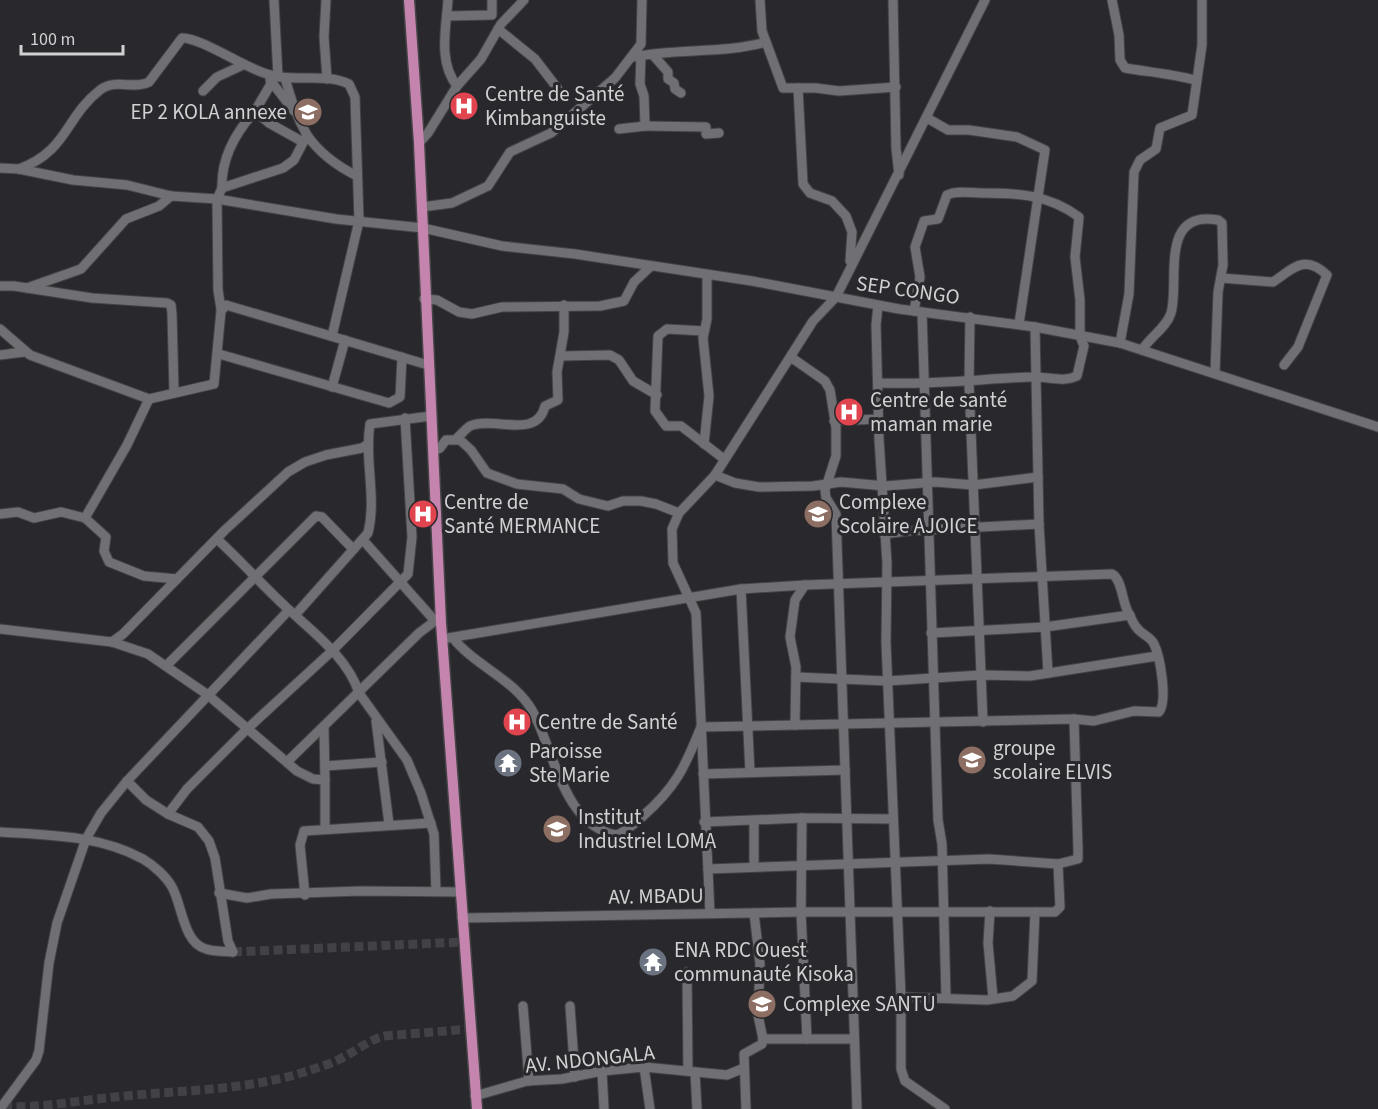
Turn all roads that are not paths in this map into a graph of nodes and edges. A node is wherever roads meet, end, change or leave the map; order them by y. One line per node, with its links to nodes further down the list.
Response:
1 (274, 0): 19 (street)
2 (326, 0): 20 (street)
3 (409, 0): 34 (main road)
4 (448, 0): 13 (street)
5 (492, 0): 13 (street)
6 (524, 0): 14 (street)
7 (642, 0): 17 (street)
8 (760, 0): 15 (street)
9 (893, 0): 23 (street)
10 (986, 0): 29 (street)
11 (1112, 0): 21 (street)
12 (1202, 0): 21 (street)
13 (447, 16): 22 (street)
14 (498, 28): 22 (street); 25 (street)
15 (766, 42): 16 (street); 24 (street)
16 (653, 55): 17 (street); 27 (street)
17 (637, 56): 30 (street); 43 (street)
18 (243, 65): 19 (street); 26 (street); 36 (street)
19 (278, 79): 20 (street); 28 (street); 33 (street)
20 (327, 79): 38 (street)
21 (1195, 80): 66 (street)
22 (457, 86): 34 (street)
23 (896, 87): 24 (street); 37 (street)
24 (798, 88): 46 (street)
25 (558, 89)
26 (203, 91)
27 (681, 93)
28 (255, 111): 33 (street); 39 (street)
29 (927, 118): 37 (street); 41 (street)
30 (645, 126): 31 (street); 32 (street)
31 (619, 129)
32 (719, 133)
33 (305, 139): 38 (street); 39 (street)
34 (419, 143): 43 (main road)
35 (0, 168): 36 (street, SEP CONGO)
36 (19, 169): 40 (street, SEP CONGO)
37 (899, 175): 46 (street)
38 (357, 176): 44 (street)
39 (222, 188): 42 (street)
40 (171, 196): 42 (street, SEP CONGO); 51 (street)
41 (1038, 196): 57 (street); 59 (street); 64 (street)
42 (217, 199): 44 (street, SEP CONGO); 56 (street)
43 (422, 207): 45 (main road)
44 (359, 221): 45 (street, SEP CONGO); 63 (street)
45 (423, 228): 47 (street, SEP CONGO); 53 (main road)
46 (850, 264): 52 (street)
47 (650, 267): 48 (street, SEP CONGO); 54 (street)
48 (707, 276): 52 (street, SEP CONGO); 62 (street)
49 (1221, 278): 67 (street); 75 (street); 76 (street)
50 (0, 286): 51 (street)
51 (25, 288): 82 (street)
52 (836, 297): 55 (street, SEP CONGO); 73 (street)
53 (424, 299): 54 (street); 74 (main road)
54 (564, 305): 71 (street)
55 (878, 306): 57 (street, SEP CONGO); 78 (street)
56 (221, 309): 63 (street); 69 (street)
57 (918, 311): 58 (street, SEP CONGO); 80 (street)
58 (970, 317): 59 (street, SEP CONGO); 79 (street)
59 (1019, 324): 60 (street, SEP CONGO)
60 (1035, 327): 64 (street, SEP CONGO); 77 (street)
61 (0, 329): 68 (street)
62 (704, 331): 83 (street); 92 (street)
63 (332, 336): 65 (street)
64 (1080, 336): 66 (street, SEP CONGO); 77 (street)
65 (345, 340): 72 (street); 81 (street)
66 (1120, 343): 67 (street, SEP CONGO)
67 (1142, 350): 76 (street, SEP CONGO)
68 (24, 352): 70 (street); 84 (street)
69 (219, 354): 81 (street); 82 (street)
70 (0, 355)
71 (561, 356): 83 (street); 90 (street)
72 (402, 357): 74 (street); 81 (street)
73 (792, 358): 88 (street); 94 (street)
74 (428, 365): 85 (main road)
75 (1284, 365)
76 (1215, 373): 89 (street, SEP CONGO)
77 (1034, 377): 79 (street); 96 (street)
78 (878, 382): 80 (street); 87 (street)
79 (969, 383): 80 (street); 99 (street)
80 (924, 384): 97 (street)
81 (332, 387)
82 (174, 392): 84 (street)
83 (657, 395): 92 (street)
84 (149, 399): 103 (street)
85 (431, 416): 86 (street); 93 (main road)
86 (405, 418): 91 (street); 115 (street)
87 (879, 419): 88 (street); 100 (street)
88 (834, 421): 98 (street)
89 (1378, 428)
90 (456, 439): 93 (street); 101 (street)
91 (368, 444): 108 (street); 109 (street)
92 (704, 444): 94 (street)
93 (433, 451): 124 (main road)
94 (724, 459): 95 (street)
95 (715, 475): 98 (street); 101 (street)
96 (1038, 477): 99 (street); 104 (street)
97 (926, 482): 99 (street); 100 (street); 106 (street)
98 (825, 484): 100 (street); 119 (street)
99 (974, 485): 105 (street)
100 (881, 486): 107 (street)
101 (679, 513): 121 (street)
102 (0, 514): 103 (street)
103 (85, 518): 113 (street)
104 (1039, 524): 105 (street); 112 (street)
105 (975, 528): 106 (street); 114 (street)
106 (928, 530): 107 (street); 116 (street)
107 (884, 534): 117 (street)
108 (217, 539): 111 (street); 113 (street)
109 (363, 540): 110 (street); 115 (street)
110 (353, 549): 111 (street); 122 (street)
111 (257, 576): 122 (street); 133 (street)
112 (1043, 576): 114 (street); 123 (street); 125 (street)
113 (177, 579): 130 (street)
114 (977, 579): 116 (street); 127 (street)
115 (402, 582): 124 (street); 131 (street)
116 (930, 582): 117 (street); 128 (street)
117 (885, 583): 119 (street); 139 (street)
118 (805, 585): 119 (street); 120 (street); 136 (street)
119 (838, 585): 138 (street)
120 (741, 590): 121 (street); 149 (street)
121 (692, 600): 129 (street); 151 (street)
122 (293, 612): 131 (street); 141 (street)
123 (1130, 615): 125 (street); 132 (street)
124 (438, 622): 129 (main road); 140 (street)
125 (1045, 627): 127 (street); 134 (street)
126 (0, 629): 130 (street)
127 (980, 630): 128 (street); 135 (street)
128 (932, 633): 137 (street)
129 (448, 638): 151 (street); 180 (main road)
130 (112, 642): 133 (street)
131 (332, 651): 140 (street); 152 (street)
132 (1156, 656): 134 (street); 143 (street)
133 (167, 664): 141 (street)
134 (1048, 673): 135 (street)
135 (981, 675): 137 (street); 144 (street)
136 (796, 677): 138 (street); 145 (street)
137 (933, 677): 139 (street); 147 (street)
138 (841, 679): 139 (street); 146 (street)
139 (887, 681): 148 (street)
140 (359, 693): 142 (street); 150 (street)
141 (208, 695): 152 (street); 160 (street)
142 (375, 715): 154 (street); 167 (street)
143 (1074, 719): 144 (street); 174 (street)
144 (983, 722): 147 (street)
145 (795, 724): 146 (street); 149 (street)
146 (842, 724): 148 (street); 156 (street)
147 (935, 724): 148 (street); 172 (street)
148 (889, 725): 163 (street)
149 (749, 726): 151 (street); 157 (street)
150 (324, 727): 153 (street); 155 (street)
151 (701, 728): 158 (street)
152 (247, 729): 153 (street); 161 (street)
153 (287, 762): 159 (street)
154 (382, 762): 155 (street); 168 (street)
155 (325, 766): 159 (street)
156 (844, 770): 157 (street); 164 (street)
157 (750, 772): 158 (street)
158 (703, 774): 165 (street)
159 (325, 780): 169 (street)
160 (127, 781): 161 (street); 171 (street)
161 (168, 814): 181 (street)
162 (802, 818): 164 (street); 166 (street); 177 (street)
163 (892, 819): 164 (street); 173 (street)
164 (847, 820): 175 (street)
165 (704, 822): 166 (street); 178 (street)
166 (754, 822): 176 (street)
167 (431, 823): 168 (street); 179 (street)
168 (389, 824): 169 (street)
169 (325, 829): 182 (street)
170 (0, 832): 171 (street)
171 (86, 839): 181 (street); 208 (street)
172 (943, 863): 173 (street); 174 (street); 186 (street)
173 (895, 864): 175 (street); 185 (street)
174 (1058, 864): 187 (street, AV. MBADU)
175 (846, 865): 177 (street); 190 (street)
176 (754, 866): 177 (street); 178 (street)
177 (802, 866): 184 (street)
178 (708, 868): 188 (street)
179 (436, 891): 180 (street); 182 (street)
180 (461, 892): 191 (main road)
181 (219, 893): 182 (street)
182 (305, 895)
183 (990, 911): 186 (street, AV. MBADU); 187 (street, AV. MBADU); 195 (street)
184 (801, 912): 189 (street, AV. MBADU); 190 (street, AV. MBADU); 199 (street)
185 (897, 912): 186 (street, AV. MBADU); 190 (street, AV. MBADU); 193 (street)
186 (944, 912): 194 (street)
187 (1035, 912): 195 (street)
188 (710, 913): 189 (street, AV. MBADU); 191 (street, AV. MBADU)
189 (754, 913): 198 (street)
190 (850, 913): 200 (street)
191 (462, 918): 207 (main road)
192 (687, 972): 204 (street)
193 (901, 997): 194 (street); 215 (street)
194 (946, 997): 195 (street)
195 (993, 998)
196 (523, 1006): 206 (street)
197 (570, 1006): 205 (street)
198 (763, 1039): 199 (street); 202 (street)
199 (807, 1040): 200 (street)
200 (854, 1040): 214 (street)
201 (644, 1067): 203 (street, AV. NDONGALA); 204 (street, AV. NDONGALA); 211 (street)
202 (744, 1068): 204 (street, AV. NDONGALA); 213 (street)
203 (602, 1071): 205 (street, AV. NDONGALA); 210 (street)
204 (691, 1071): 212 (street)
205 (575, 1077): 206 (street, AV. NDONGALA)
206 (529, 1081): 207 (street, AV. NDONGALA)
207 (475, 1096): 209 (main road)
208 (0, 1109)
209 (477, 1109)
210 (604, 1109)
211 (650, 1109)
212 (697, 1109)
213 (746, 1109)
214 (857, 1109)
215 (945, 1109)

